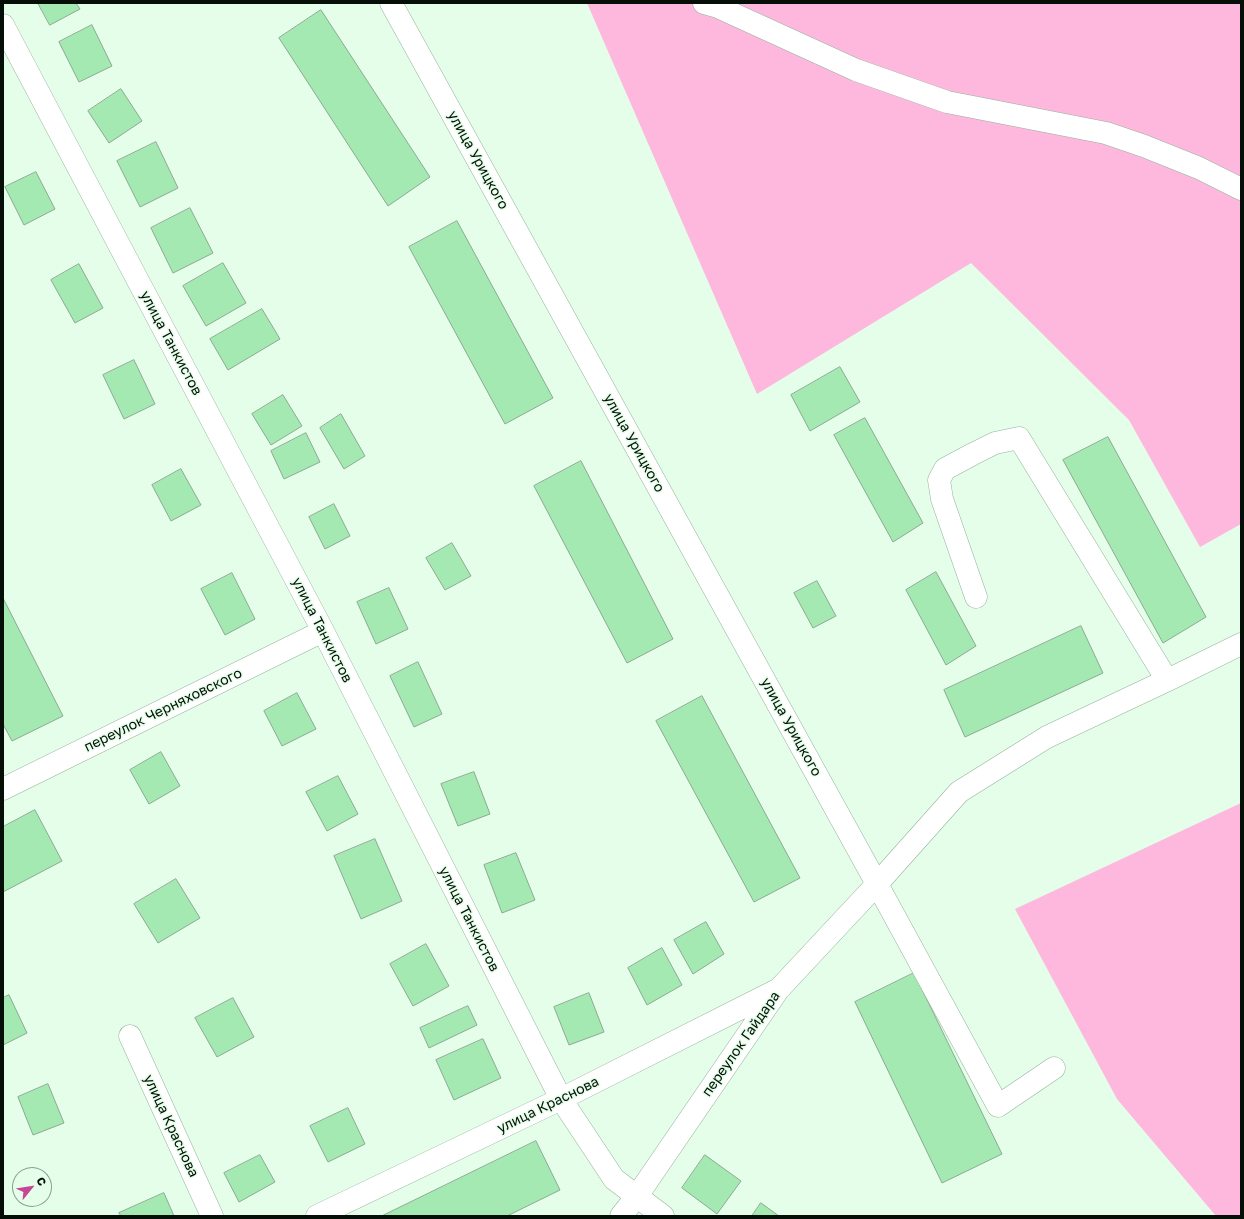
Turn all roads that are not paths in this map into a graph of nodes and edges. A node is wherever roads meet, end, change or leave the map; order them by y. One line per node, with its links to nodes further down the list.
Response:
1 (391, 3): 10 (street, улица Урицкого)
2 (704, 3): 4 (street)
3 (3, 25): 6 (street, улица Танкистов)
4 (1241, 189)
5 (976, 597): 8 (street)
6 (323, 631): 9 (street, переулок Черняховского); 14 (street, улица Танкистов)
7 (1241, 644): 8 (street, переулок Гайдара)
8 (1167, 680): 10 (street, переулок Гайдара)
9 (3, 789)
10 (877, 884): 11 (street, переулок Гайдара); 13 (street, улица Урицкого)
11 (778, 990): 14 (street, улица Краснова); 15 (street, переулок Гайдара)
12 (130, 1036): 16 (street, улица Краснова)
13 (1054, 1068)
14 (561, 1099): 15 (street, улица Танкистов); 17 (street, улица Краснова)
15 (637, 1196): 18 (street, переулок Гайдара); 19 (street, улица Танкистов)
16 (212, 1216)
17 (317, 1216)
18 (621, 1216)
19 (663, 1216)

